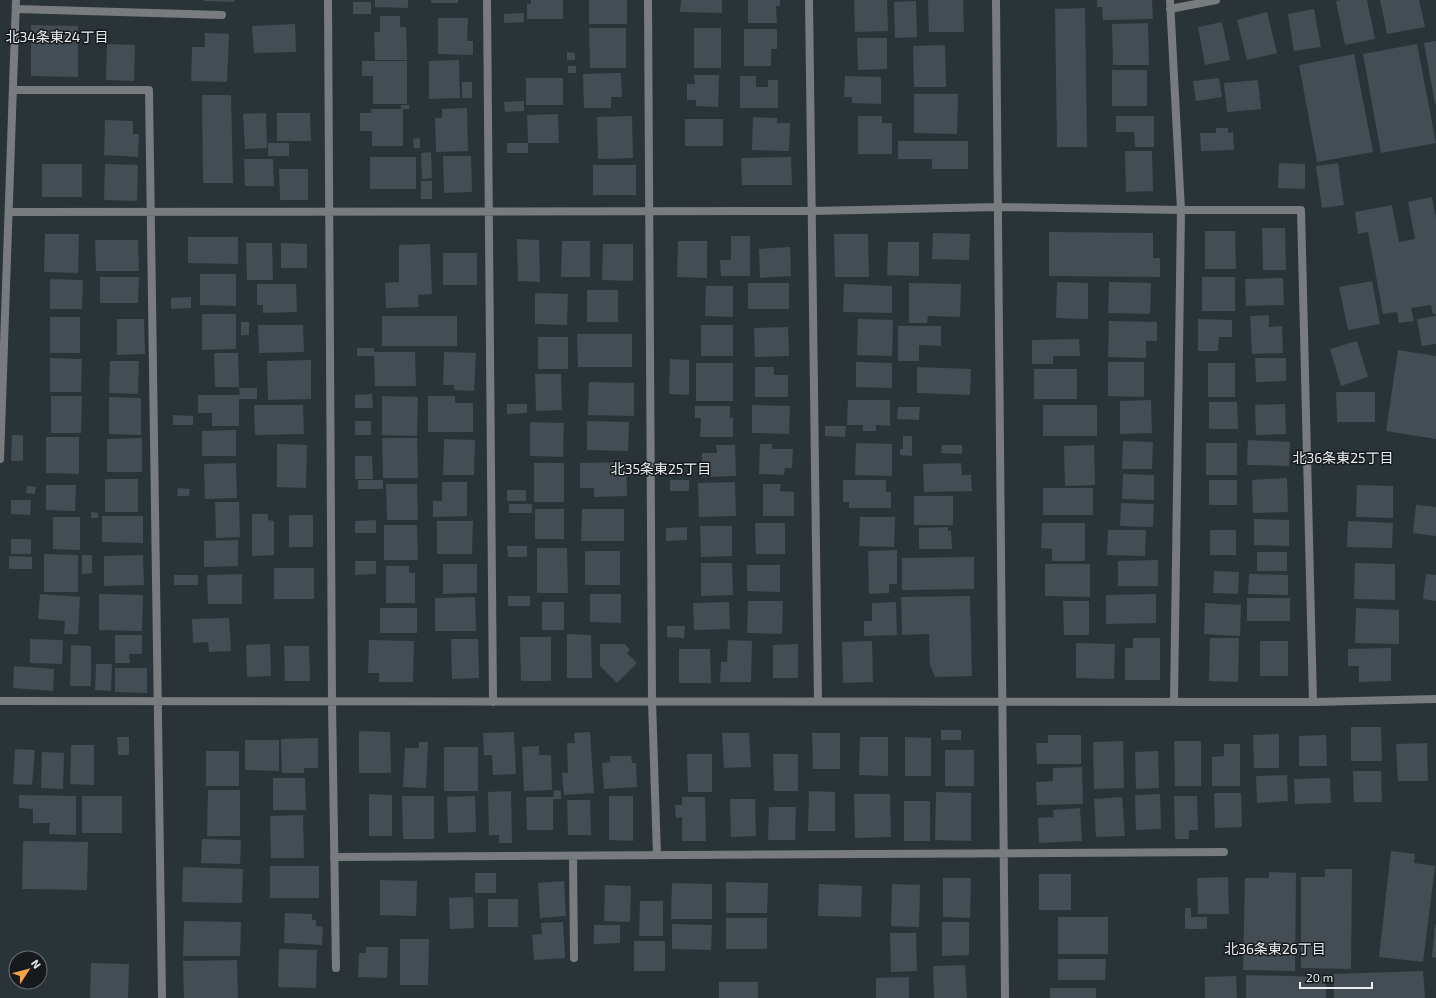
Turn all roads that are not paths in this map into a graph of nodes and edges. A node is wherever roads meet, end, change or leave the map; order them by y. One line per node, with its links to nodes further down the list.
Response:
1 (16, 0): 9 (street)
2 (328, 0): 20 (street)
3 (487, 0): 16 (street)
4 (648, 0): 17 (street)
5 (809, 0): 14 (street)
6 (996, 0): 13 (street)
7 (1170, 0): 10 (street)
8 (1216, 0): 10 (street)
9 (16, 9): 11 (street); 12 (street)
10 (1170, 9): 15 (street)
11 (222, 15)
12 (13, 90): 18 (street); 19 (street)
13 (998, 207): 14 (street); 15 (street); 27 (street)
14 (812, 210): 17 (street); 26 (street)
15 (1181, 210): 28 (street); 31 (street)
16 (489, 211): 17 (street); 20 (street); 30 (street)
17 (649, 211): 25 (street)
18 (9, 212): 19 (street); 21 (street)
19 (151, 212): 20 (street); 24 (street)
20 (330, 212): 29 (street)
21 (0, 459)
22 (1436, 699): 31 (street)
23 (0, 701): 24 (street)
24 (158, 701): 29 (street); 39 (street)
25 (652, 701): 26 (street); 30 (street); 34 (street)
26 (818, 701): 27 (street)
27 (1002, 701): 28 (street); 33 (street)
28 (1174, 701): 31 (street)
29 (332, 702): 30 (street); 36 (street)
30 (493, 702)
31 (1313, 702)
32 (1224, 852): 33 (street)
33 (1003, 853): 34 (street); 40 (street)
34 (657, 855): 35 (street)
35 (573, 856): 36 (street); 37 (street)
36 (334, 858): 38 (street)
37 (574, 958)
38 (336, 968)
39 (162, 998)
40 (1005, 998)

